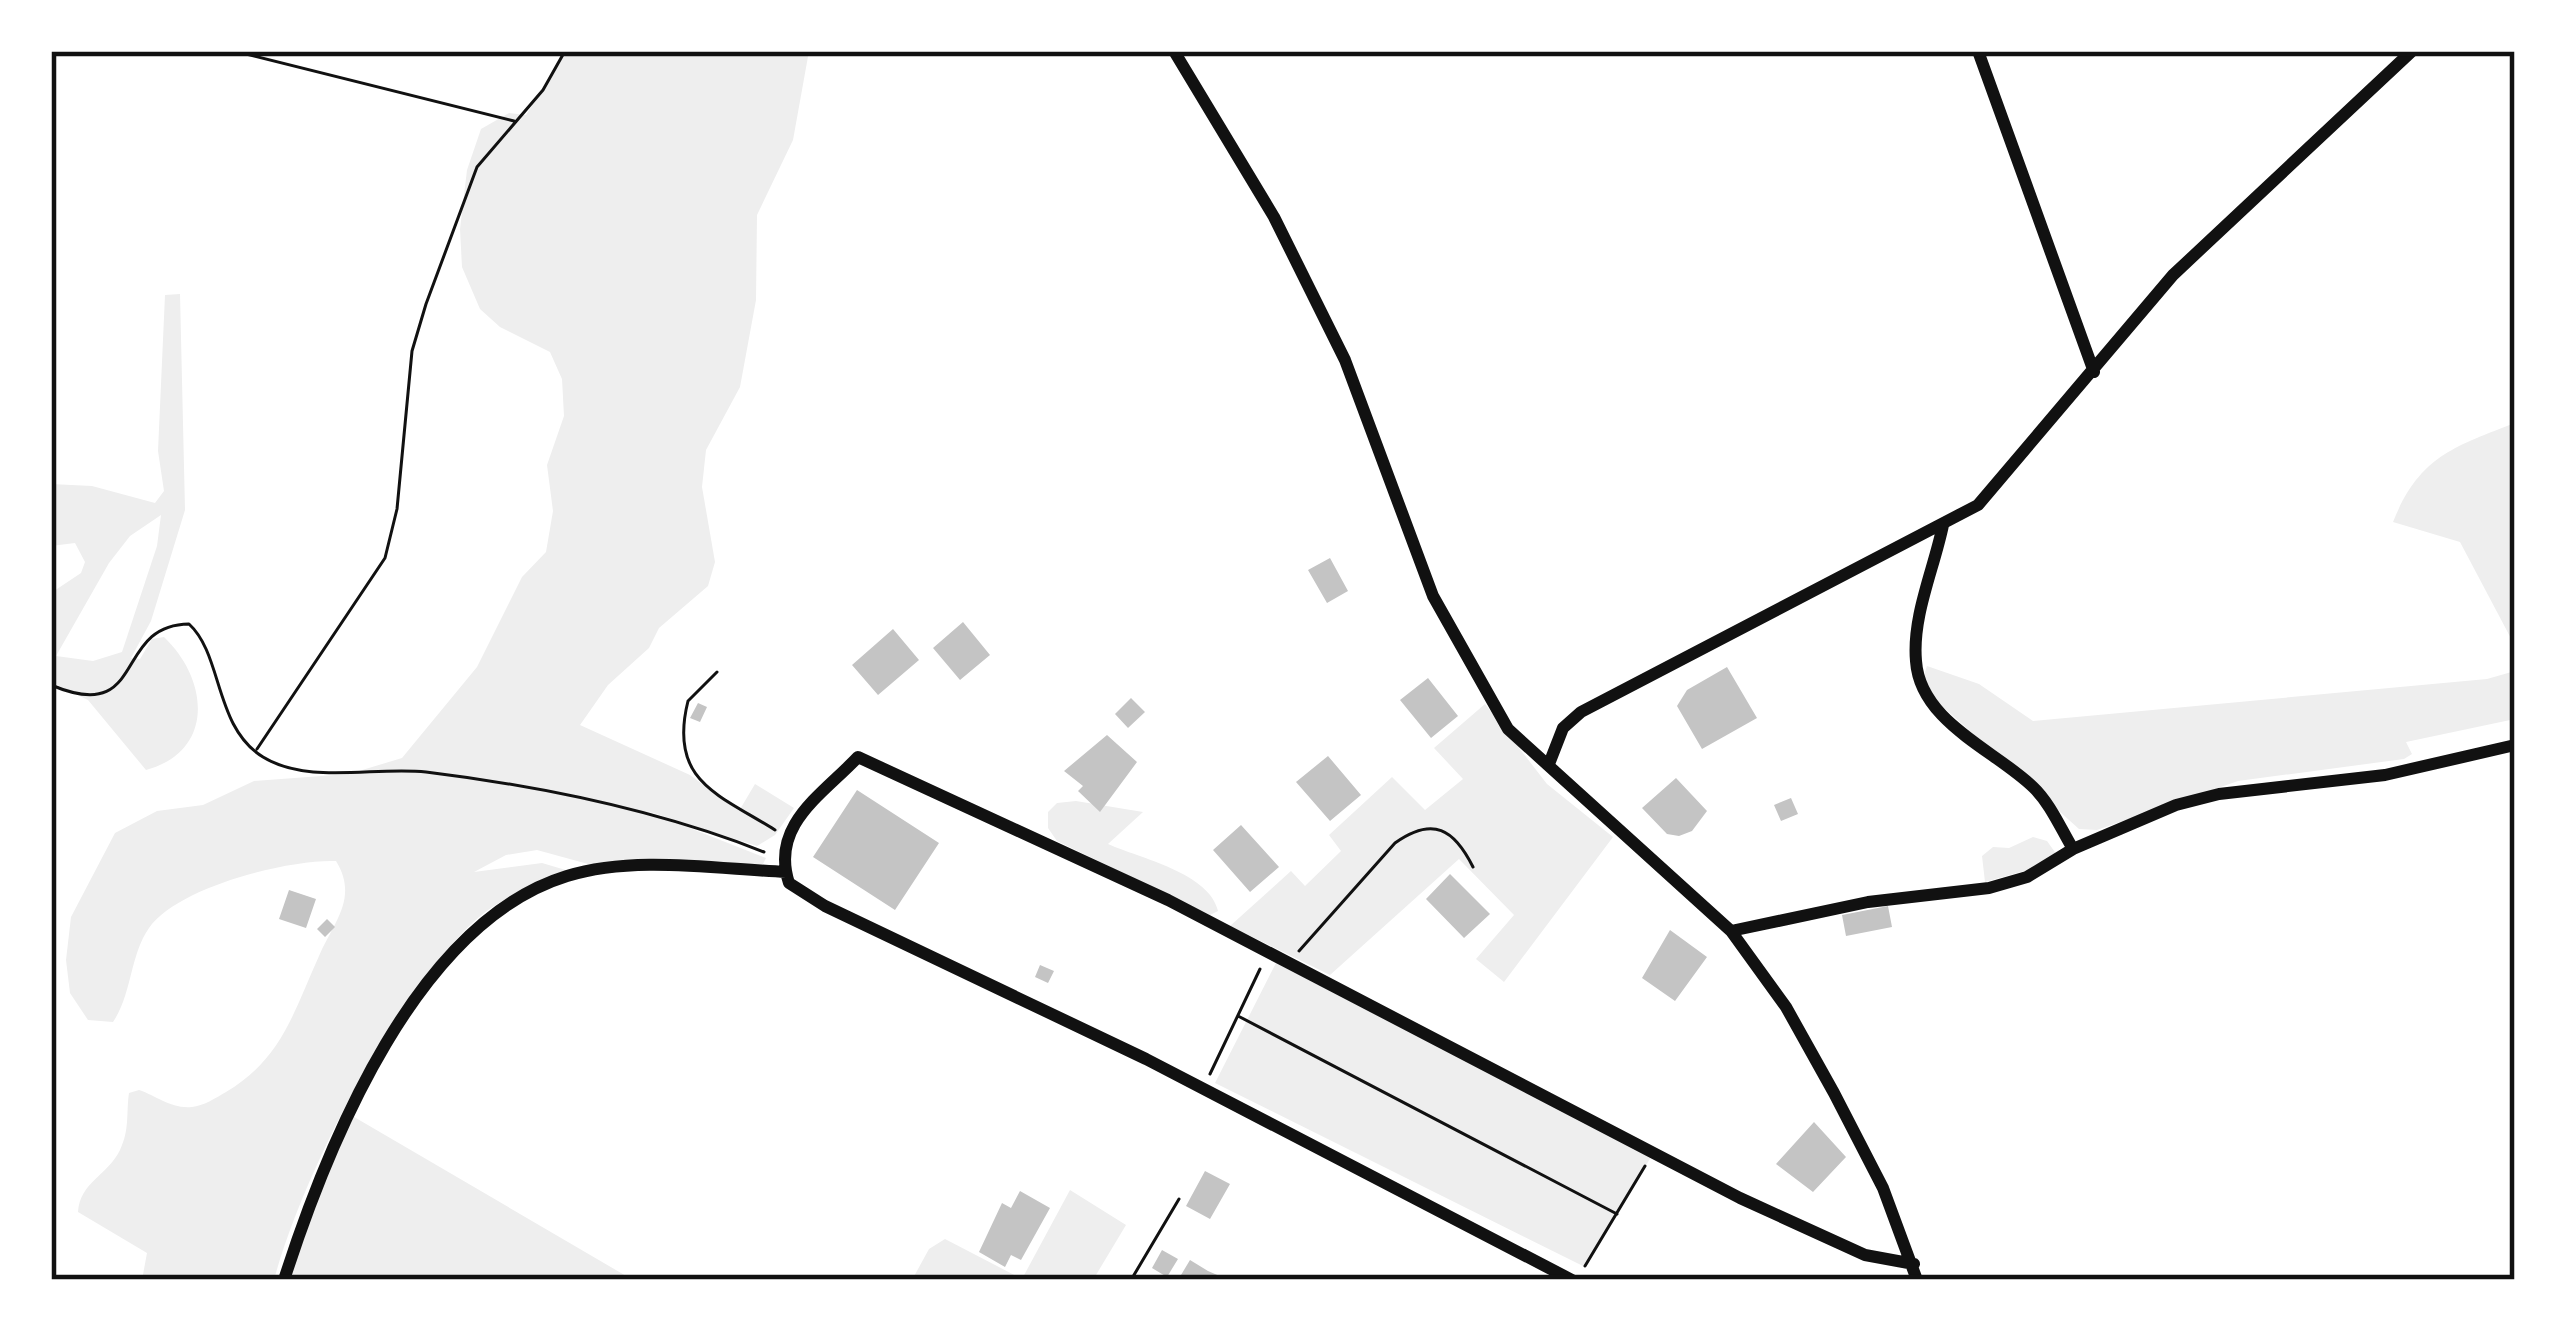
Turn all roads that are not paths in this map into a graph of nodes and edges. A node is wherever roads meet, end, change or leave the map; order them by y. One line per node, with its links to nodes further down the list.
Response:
1 (1174, 51): 7 (street)
2 (1978, 51): 4 (street)
3 (2412, 51): 4 (street)
4 (2094, 372): 5 (street)
5 (1943, 525): 7 (street); 8 (street)
6 (2515, 745): 8 (street)
7 (1549, 764): 10 (street)
8 (2073, 849): 10 (street)
9 (784, 866): 11 (street); 12 (street); 13 (street)
10 (1731, 931): 11 (street)
11 (1913, 1264): 14 (street)
12 (284, 1280)
13 (1575, 1280)
14 (1917, 1280)

